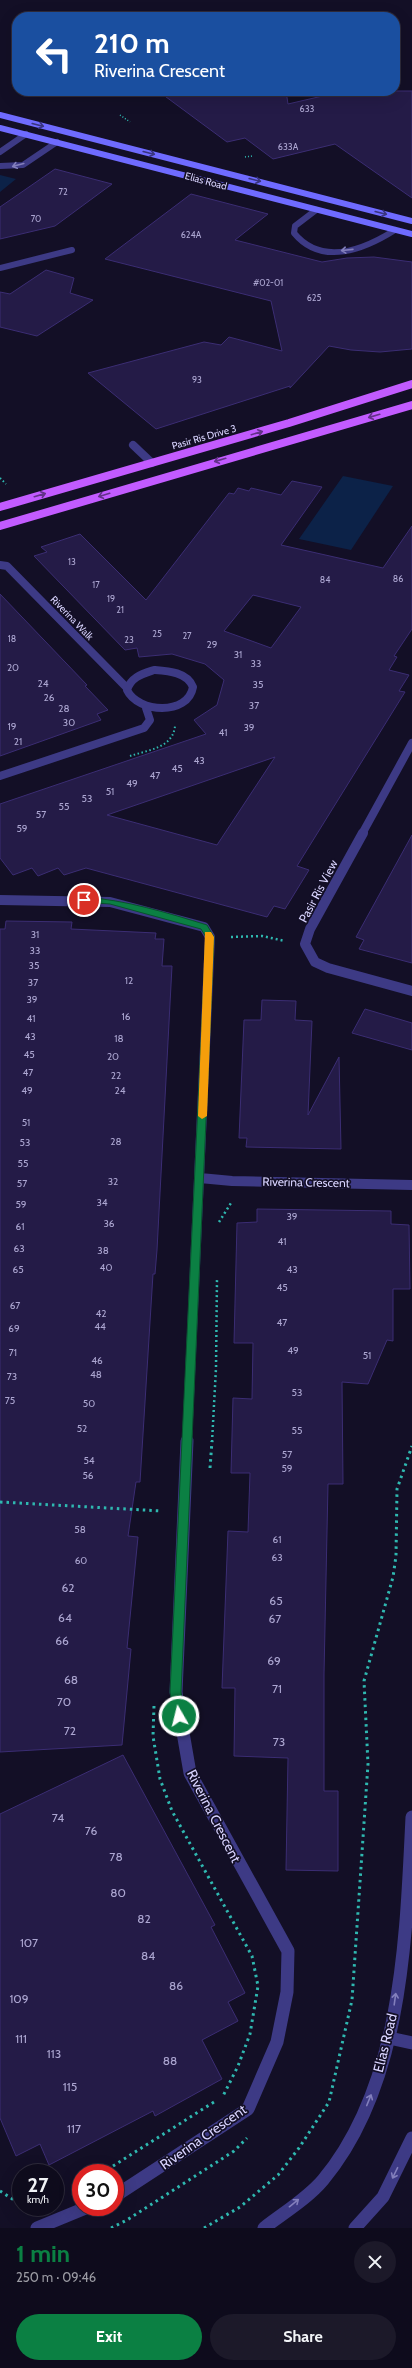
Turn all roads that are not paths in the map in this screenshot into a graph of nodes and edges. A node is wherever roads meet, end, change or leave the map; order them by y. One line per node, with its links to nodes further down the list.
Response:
1 (0, 115): 8 (main road, Elias Road, one-way to 8)
2 (0, 128): 3 (main road, Elias Road)
3 (26, 134): 4 (main road, Elias Road); 5 (street)
4 (57, 142): 6 (street, one-way to 6); 7 (main road, Elias Road)
5 (0, 152)
6 (0, 166)
7 (316, 210): 9 (main road, Elias Road); 9 (street, one-way to 7)
8 (412, 221)
9 (395, 230): 10 (main road, Elias Road)
10 (412, 234)
11 (72, 250): 12 (street)
12 (0, 268)
13 (412, 384): 16 (main road, Pasir Ris Drive 3, one-way to 13)
14 (412, 405): 18 (main road, one-way to 18)
15 (133, 445): 16 (street)
16 (152, 462): 17 (main road, Pasir Ris Drive 3, one-way to 16)
17 (0, 507)
18 (0, 526)
19 (0, 565): 20 (street, Riverina Walk)
20 (127, 688): 21 (street, Riverina Walk); 21 (street)
21 (146, 708): 23 (street)
22 (412, 743): 25 (street, Pasir Ris View)
23 (0, 776)
24 (0, 900): 26 (street, Riverina Crescent)
25 (412, 991)
26 (200, 1178): 27 (street, Riverina Crescent); 32 (street, Riverina Crescent)
27 (412, 1185)
28 (412, 1817): 29 (street, Elias Road, one-way to 28)
29 (390, 2038): 30 (street); 35 (street, Elias Road, one-way to 29)
30 (412, 2043)
31 (412, 2138): 36 (street, one-way to 36)
32 (124, 2190)
33 (72, 2214): 34 (street)
34 (37, 2228)
35 (264, 2228)
36 (354, 2228)

